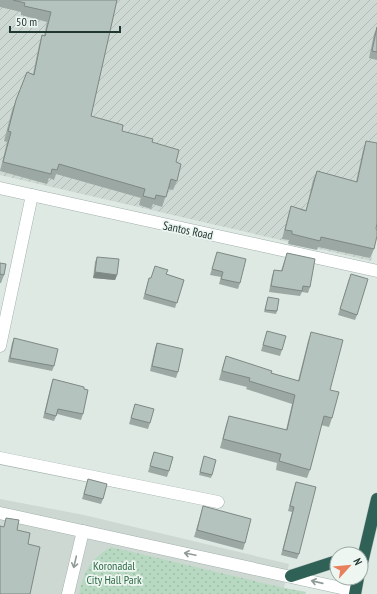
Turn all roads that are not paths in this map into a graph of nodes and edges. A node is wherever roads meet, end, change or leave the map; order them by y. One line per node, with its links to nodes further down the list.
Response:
1 (0, 188): 2 (street, Santos Road)
2 (32, 195): 3 (street, Santos Road); 4 (street)
3 (377, 271)
4 (0, 346)
5 (0, 458): 6 (street)
6 (218, 502)
7 (377, 503): 10 (highway)
8 (0, 513): 9 (street)
9 (83, 531): 12 (street, one-way to 9); 14 (street, one-way to 14)
10 (363, 546)
11 (329, 564): 12 (highway)
12 (291, 576): 13 (street, one-way to 12)
13 (355, 592)
14 (68, 594)

